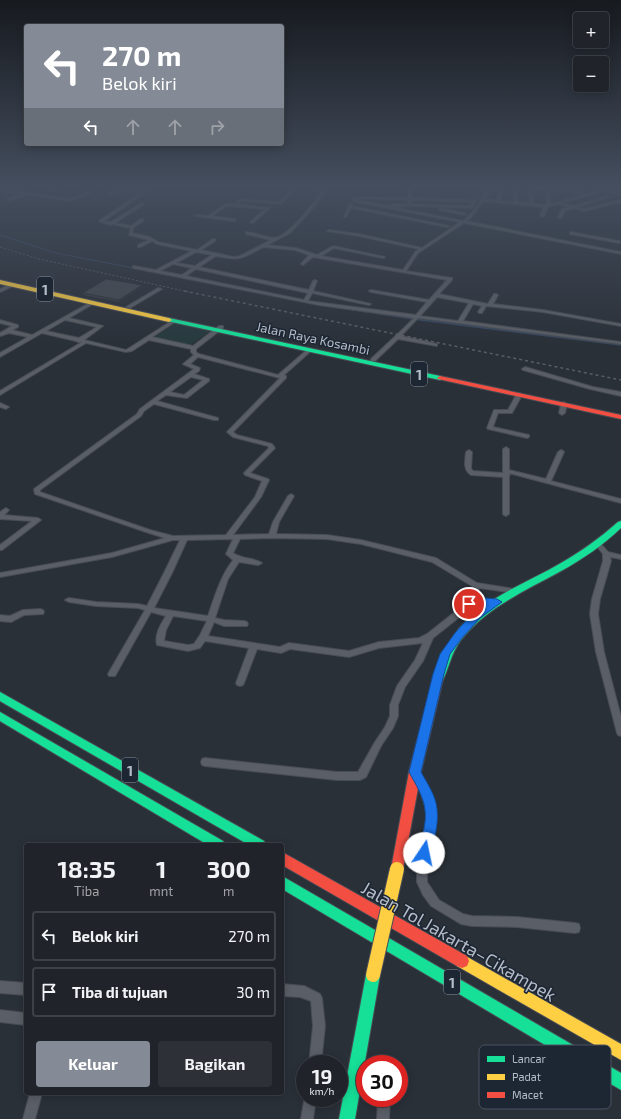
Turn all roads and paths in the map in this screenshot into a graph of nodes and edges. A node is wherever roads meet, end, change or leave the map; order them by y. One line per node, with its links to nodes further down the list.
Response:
1 (152, 240): 8 (street); 11 (street)
2 (214, 240): 11 (street)
3 (272, 240): 9 (street)
4 (383, 240): 10 (street)
5 (436, 240): 10 (street)
6 (555, 240): 12 (street)
7 (620, 241): 12 (street)
8 (139, 246)
9 (262, 246): 14 (street); 15 (street)
10 (423, 249): 21 (street)
11 (196, 251): 14 (street); 17 (street)
12 (610, 251): 13 (street)
13 (621, 253)
14 (216, 254): 20 (street)
15 (314, 256): 16 (street); 18 (street); 21 (street)
16 (383, 257)
17 (172, 263): 20 (street); 22 (street)
18 (303, 264)
19 (134, 267): 22 (street)
20 (195, 268): 24 (street); 30 (street)
21 (404, 271): 32 (street)
22 (155, 272): 24 (street)
23 (0, 279): 34 (main road, Jalan Raya Kosambi / 1)
24 (180, 279): 37 (street)
25 (315, 281): 30 (street)
26 (0, 282): 27 (main road, Jalan Raya Kosambi / 1)
27 (13, 285): 29 (street); 34 (main road, Jalan Raya Kosambi / 1)
28 (160, 289): 40 (street)
29 (0, 291)
30 (310, 291): 37 (street); 38 (street)
31 (371, 291): 35 (street)
32 (436, 295): 35 (street); 36 (street)
33 (496, 295): 39 (street)
34 (89, 301): 40 (main road, Jalan Raya Kosambi / 1); 42 (street); 45 (main road, Jalan Raya Kosambi / 1)
35 (430, 301): 43 (street)
36 (472, 302): 39 (street); 46 (street)
37 (308, 303): 43 (street)
38 (369, 304)
39 (488, 305): 41 (street); 47 (street)
40 (128, 307): 48 (main road, Jalan Raya Kosambi / 1)
41 (480, 312)
42 (64, 318): 50 (street); 55 (street)
43 (414, 318): 46 (street); 53 (street); 59 (street)
44 (0, 321): 49 (street)
45 (173, 321): 48 (main road, Jalan Raya Kosambi / 1); 54 (street)
46 (460, 322): 57 (street)
47 (621, 325)
48 (219, 329): 60 (street); 61 (main road, Jalan Raya Kosambi / 1); 64 (main road, Jalan Raya Kosambi / 1)
49 (8, 331): 51 (street); 52 (street)
50 (41, 331): 52 (street); 55 (street)
51 (0, 335)
52 (32, 336): 62 (street)
53 (397, 337): 58 (street); 64 (street)
54 (148, 338): 56 (street); 60 (street)
55 (78, 341): 56 (street)
56 (84, 342): 68 (street)
57 (621, 343)
58 (435, 344)
59 (621, 347)
60 (194, 348): 63 (street)
61 (310, 350): 63 (street); 71 (main road, Jalan Raya Kosambi / 1)
62 (0, 355)
63 (197, 355): 66 (street)
64 (373, 360): 73 (main road, Jalan Raya Kosambi / 1)
65 (525, 369): 70 (street)
66 (191, 375): 69 (street); 69 (street)
67 (284, 377): 88 (street)
68 (0, 393)
69 (166, 393): 72 (street)
70 (621, 394)
71 (519, 395): 74 (main road, Jalan Raya Kosambi / 1); 76 (street)
72 (153, 402): 75 (street); 91 (street)
73 (621, 412)
74 (621, 416)
75 (216, 419)
76 (527, 436)
77 (506, 449): 80 (street)
78 (469, 452): 80 (street)
79 (561, 452): 81 (street)
80 (507, 473): 81 (street); 85 (street)
81 (548, 481): 83 (street)
82 (291, 496): 90 (street)
83 (621, 501)
84 (6, 510): 86 (street)
85 (506, 514)
86 (0, 517): 94 (street)
87 (621, 524): 93 (main road)
88 (230, 536): 89 (street); 92 (street)
89 (238, 536): 90 (street); 97 (street)
90 (272, 536): 100 (street)
91 (173, 538): 92 (street); 99 (street)
92 (184, 538): 105 (street)
93 (598, 544): 95 (street); 101 (main road)
94 (2, 545)
95 (606, 554): 96 (street); 118 (street)
96 (621, 557)
97 (237, 559): 98 (street); 109 (street)
98 (258, 563)
99 (0, 575)
100 (476, 584): 101 (street); 103 (street)
101 (515, 591): 104 (main road)
102 (69, 600): 105 (street)
103 (474, 600): 104 (street); 111 (street)
104 (497, 602): 120 (main road)
105 (148, 610): 107 (street); 114 (street)
106 (40, 612): 108 (street)
107 (171, 614): 109 (street); 112 (street)
108 (0, 618)
109 (211, 618): 110 (street); 112 (street)
110 (244, 624)
111 (430, 636): 113 (street); 119 (street)
112 (203, 638): 113 (street)
113 (254, 646): 115 (street)
114 (112, 674)
115 (240, 683)
116 (0, 696): 122 (main road, 1)
117 (0, 716): 121 (main road, 1)
118 (621, 733)
119 (205, 762)
120 (415, 772): 125 (street); 143 (main road, bridge)
121 (216, 843)
122 (257, 843)
123 (284, 859): 132 (main road, Jalan Tol Jakarta–Cikampek / 1)
124 (284, 883): 131 (main road, 1)
125 (575, 928)
126 (0, 987): 127 (street)
127 (24, 990)
128 (284, 990): 135 (street)
129 (0, 1016): 130 (street)
130 (24, 1019)
131 (558, 1045)
132 (609, 1045)
133 (611, 1046): 134 (main road, Jalan Tol Jakarta–Cikampek / 1)
134 (621, 1052)
135 (316, 1055)
136 (611, 1076): 137 (main road, 1)
137 (621, 1082)
138 (35, 1095): 141 (street)
139 (309, 1107): 142 (street)
140 (384, 1107): 144 (street)
141 (29, 1119)
142 (307, 1119)
143 (347, 1119)
144 (383, 1119)

